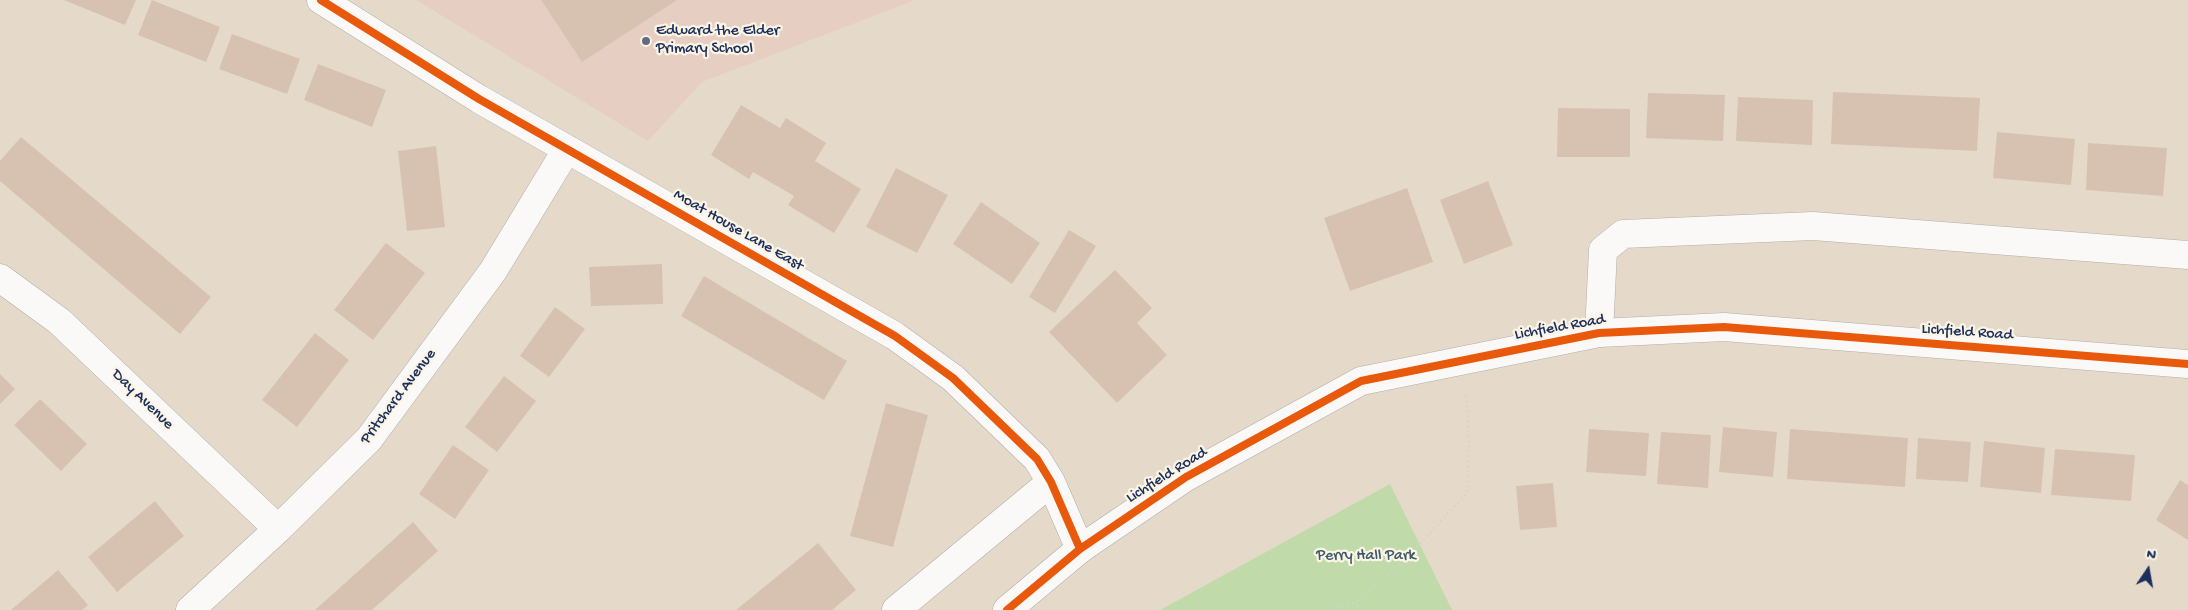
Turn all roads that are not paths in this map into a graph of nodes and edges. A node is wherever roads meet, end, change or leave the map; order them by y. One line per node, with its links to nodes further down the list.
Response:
1 (321, 0): 2 (street, Moat House Lane East)
2 (568, 150): 7 (street, Moat House Lane East); 8 (street, Pritchard Avenue)
3 (2188, 255): 5 (street, Lichfield Road)
4 (0, 278): 8 (street, Day Avenue)
5 (1599, 334): 6 (street, Lichfield Road); 9 (street, Lichfield Road)
6 (2188, 364)
7 (1051, 482): 9 (street, Moat House Lane East); 11 (street)
8 (278, 529): 10 (street, Pritchard Avenue)
9 (1080, 549): 12 (street, Lichfield Road)
10 (190, 610)
11 (896, 610)
12 (1007, 610)

